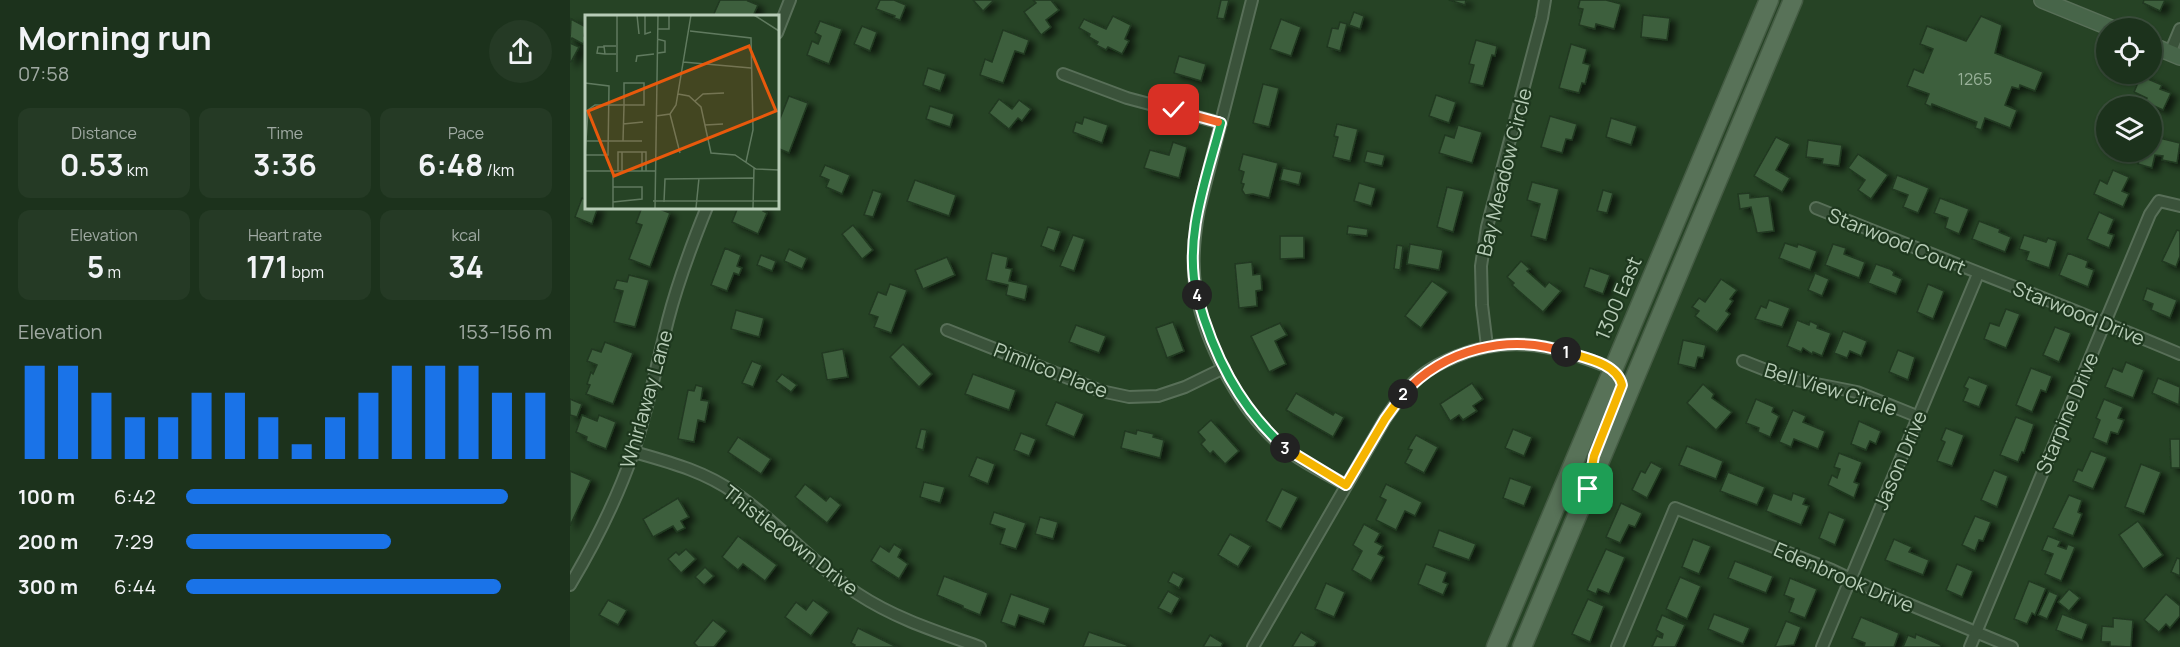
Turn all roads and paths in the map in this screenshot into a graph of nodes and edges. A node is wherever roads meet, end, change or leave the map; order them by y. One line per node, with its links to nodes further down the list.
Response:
1 (790, 0): 9 (street)
2 (1252, 0): 12 (street)
3 (1545, 0): 19 (street, Bay Meadow Circle)
4 (1769, 0): 23 (main road, 1300 East)
5 (1793, 0): 27 (main road)
6 (2042, 0): 7 (street)
7 (2096, 22)
8 (2180, 29): 10 (street)
9 (778, 30)
10 (2175, 55)
11 (1063, 74): 12 (street)
12 (1221, 123): 22 (street)
13 (2180, 206): 17 (street, Starpine Drive)
14 (707, 208): 25 (street, Whirlaway Lane)
15 (1816, 208): 16 (street, Starwood Court)
16 (1978, 274): 17 (street, Starwood Drive); 24 (street, Jason Drive)
17 (2105, 322): 20 (street, Starwood Drive); 30 (street, Starpine Drive)
18 (947, 330): 22 (street, Pimlico Place)
19 (1487, 346): 23 (street); 26 (street)
20 (2180, 354)
21 (1743, 361): 24 (street, Bell View Circle)
22 (1224, 368): 26 (street)
23 (1613, 369): 27 (main road); 33 (main road, 1300 East)
24 (1919, 417): 28 (street, Jason Drive)
25 (634, 453): 29 (street, Whirlaway Lane); 31 (street, Thistledown Drive)
26 (1346, 485): 32 (street)
27 (1588, 489): 34 (main road)
28 (1851, 579): 30 (street, Edenbrook Drive); 35 (street, Edenbrook Drive); 36 (street, Jason Drive)
29 (570, 585)
30 (1976, 633): 37 (street, Starpine Drive); 38 (street, Edenbrook Drive)
31 (980, 647)
32 (1253, 647)
33 (1496, 647)
34 (1522, 647)
35 (1617, 647)
36 (1822, 647)
37 (1970, 647)
38 (2012, 647)

